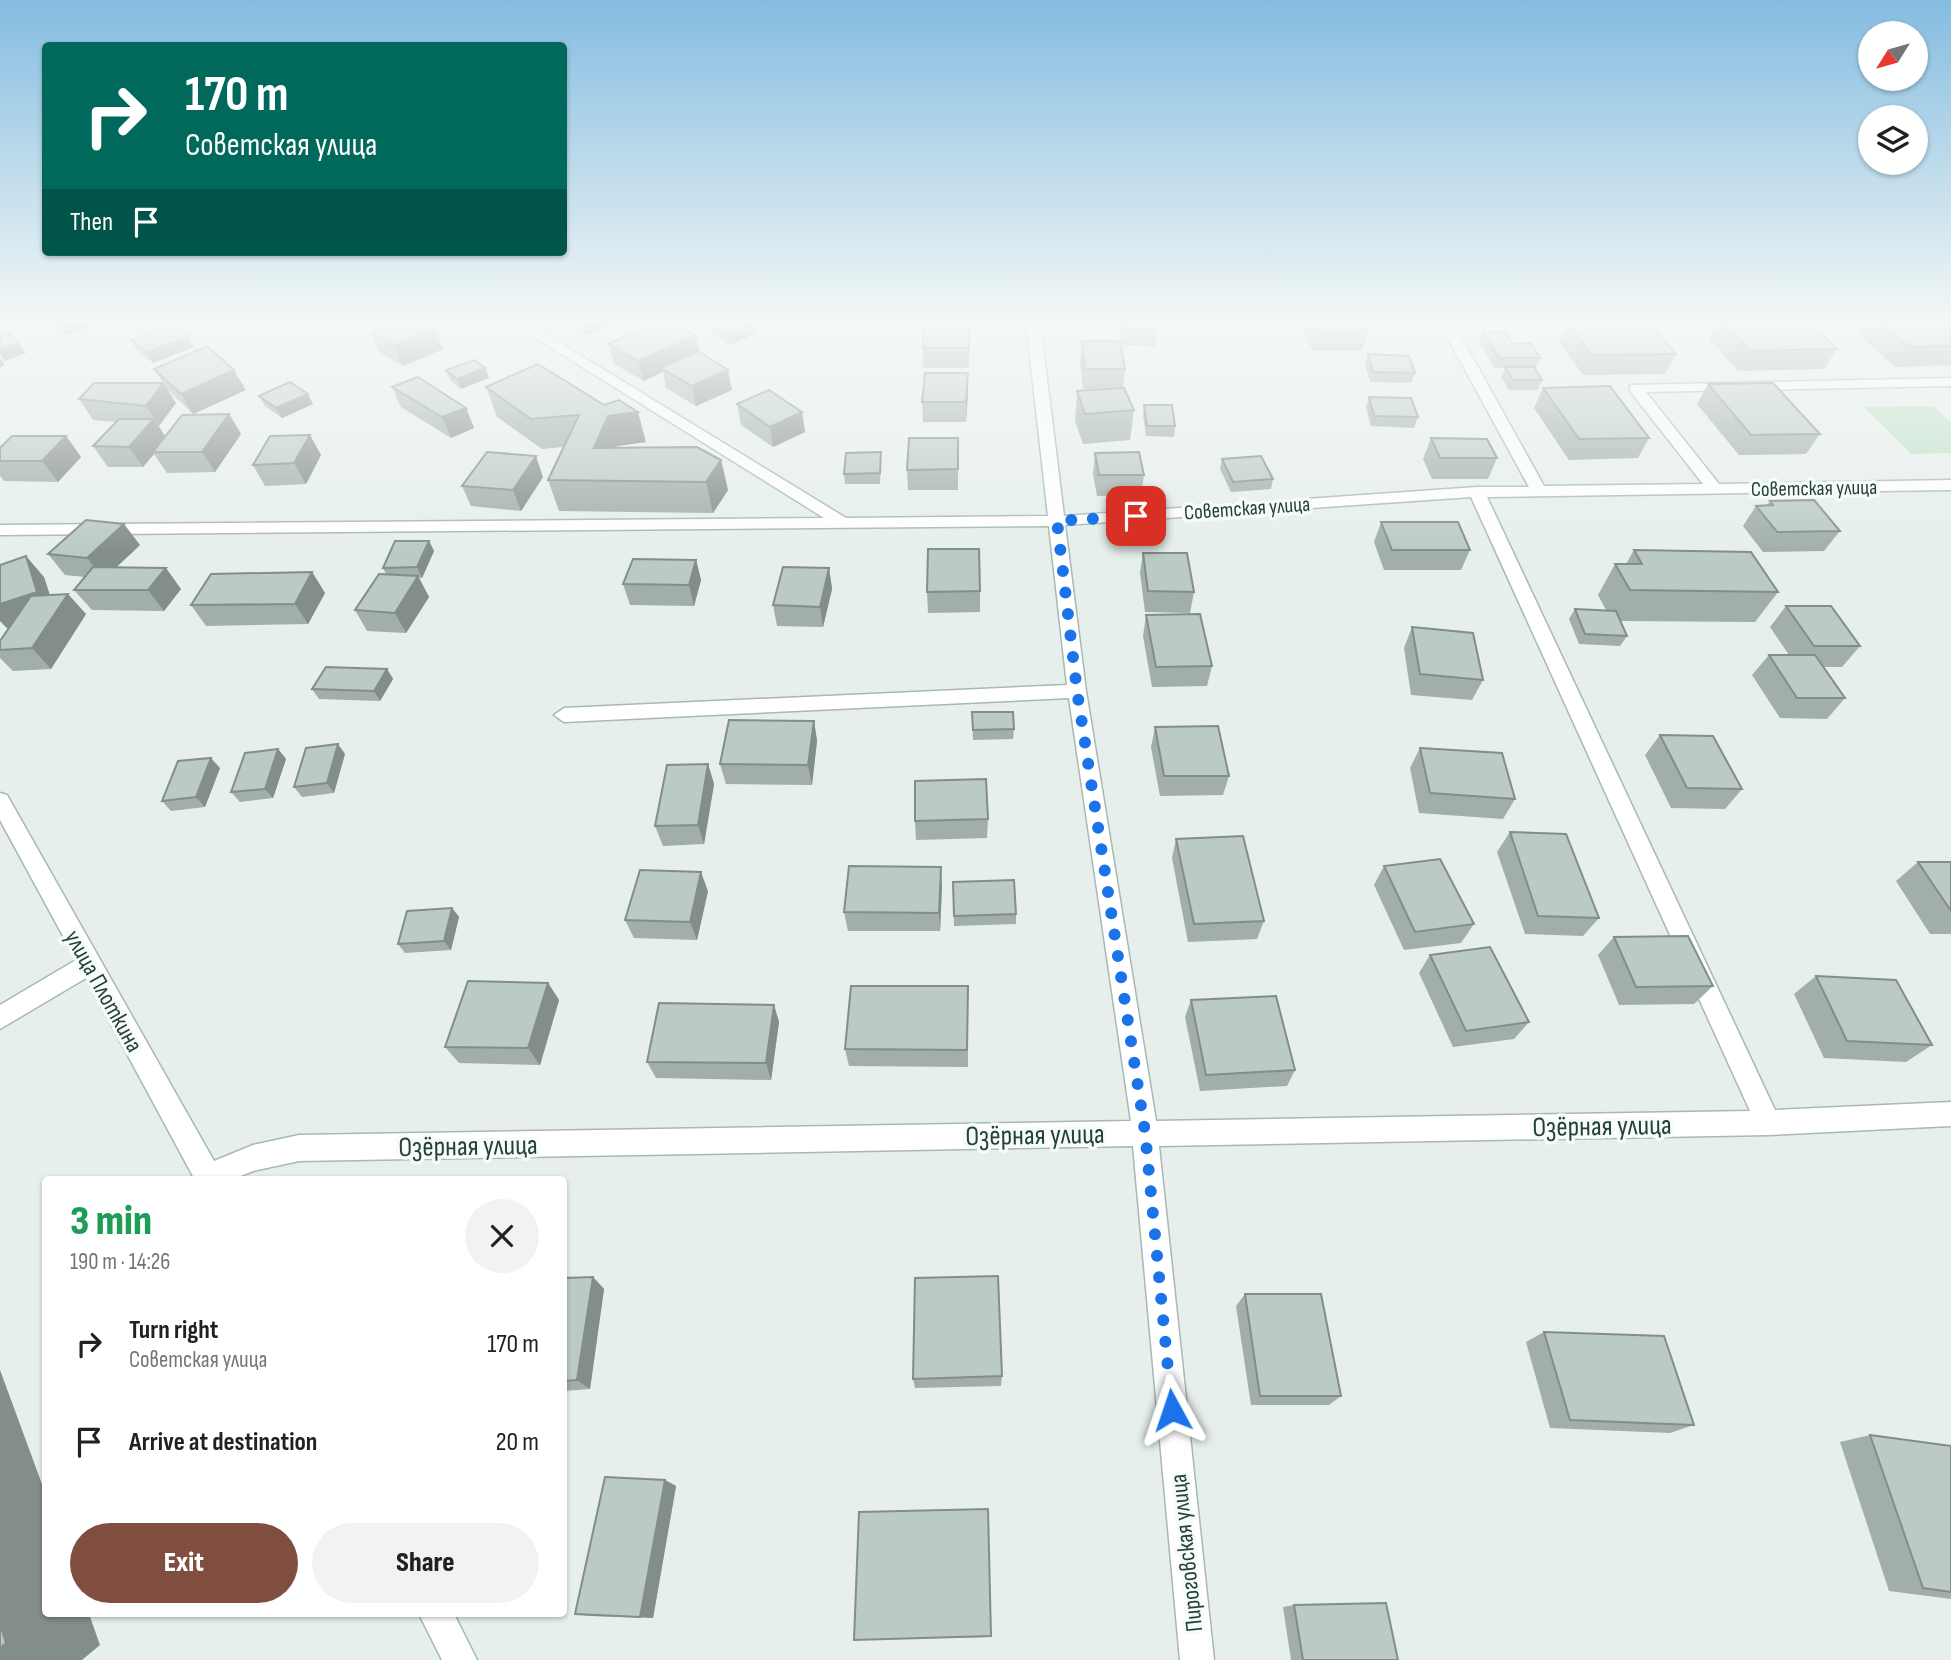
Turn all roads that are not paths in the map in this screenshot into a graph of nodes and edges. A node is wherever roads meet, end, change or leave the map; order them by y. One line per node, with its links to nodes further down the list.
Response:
1 (643, 399): 10 (street)
2 (1043, 399): 9 (street, Пироговская улица)
3 (1489, 399): 7 (street)
4 (1645, 399): 6 (street)
5 (1951, 485): 6 (street, Советская улица)
6 (1716, 490): 7 (street, Советская улица)
7 (1539, 491): 8 (street, Советская улица)
8 (1477, 492): 9 (street, Советская улица); 18 (street)
9 (1057, 521): 10 (street, Советская улица); 12 (street, Пироговская улица)
10 (845, 524): 11 (street, Советская улица)
11 (0, 530)
12 (1077, 691): 13 (street); 19 (street, Пироговская улица)
13 (564, 715)
14 (0, 801): 15 (street, улица Плоткина)
15 (89, 964): 16 (street); 20 (street, улица Плоткина)
16 (0, 1018)
17 (1951, 1114): 18 (street, Озёрная улица)
18 (1768, 1123): 19 (street, Озёрная улица)
19 (1145, 1132): 21 (street, Озёрная улица); 24 (street, Пироговская улица)
20 (208, 1176)
21 (213, 1176)
22 (438, 1617): 23 (street)
23 (460, 1660)
24 (1197, 1660)

